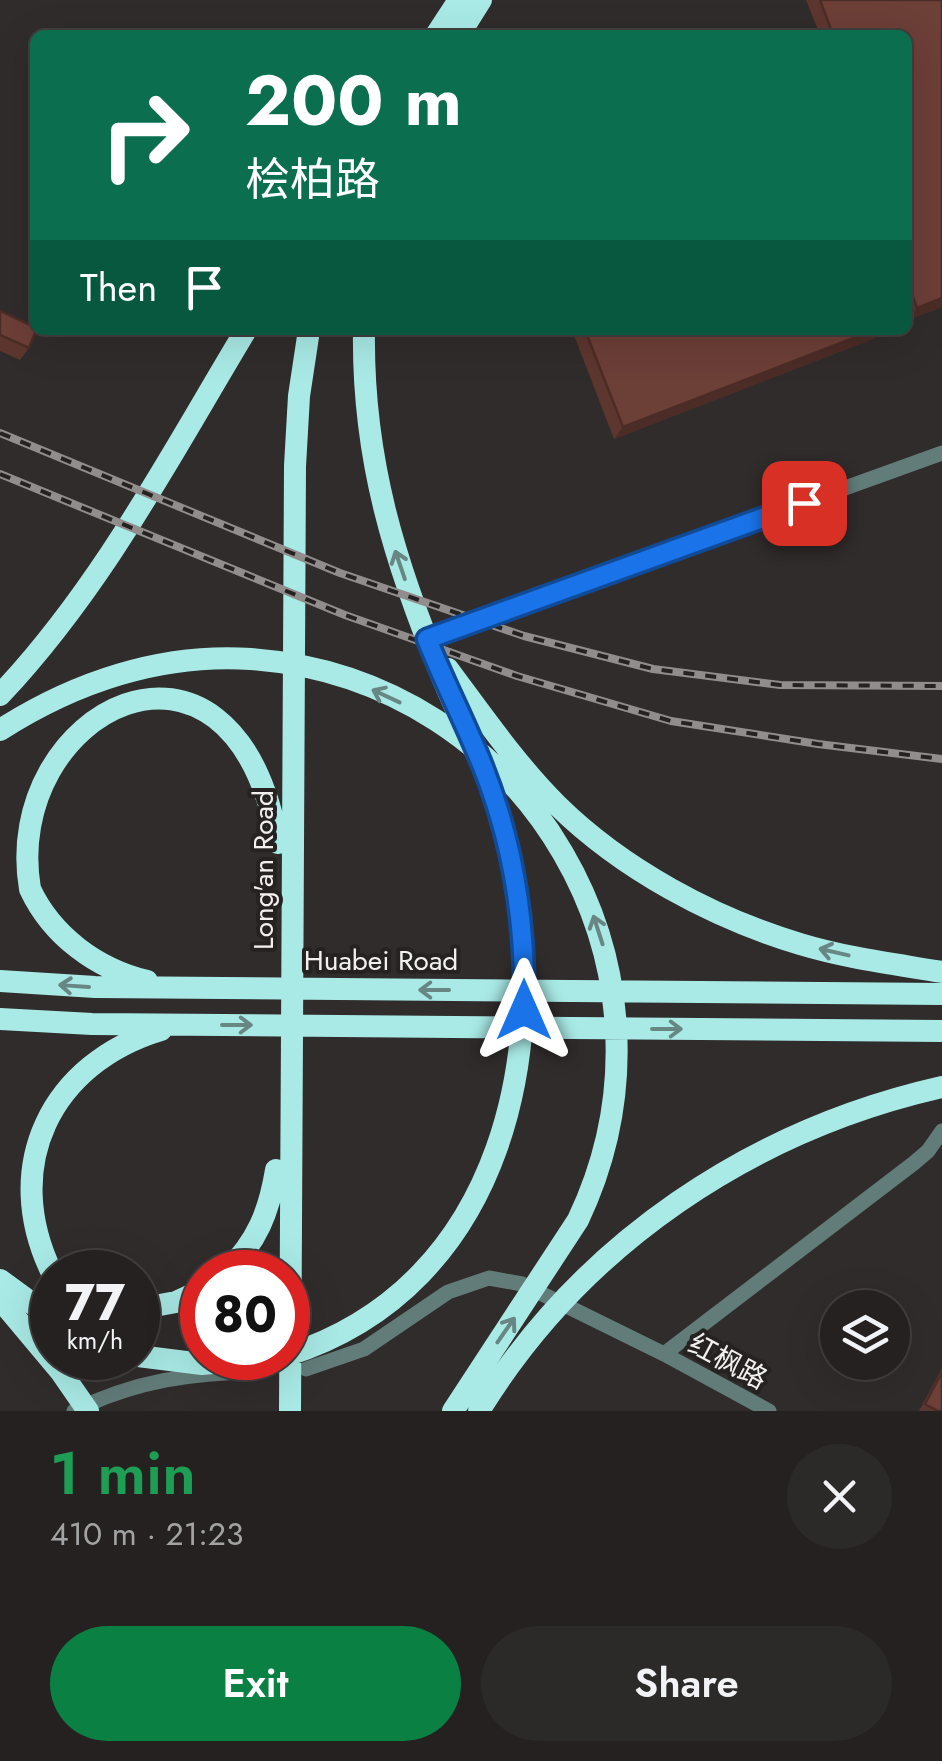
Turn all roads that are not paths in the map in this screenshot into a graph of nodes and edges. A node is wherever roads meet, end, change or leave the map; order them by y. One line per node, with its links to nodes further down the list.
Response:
1 (459, 0): 3 (highway)
2 (481, 0): 4 (highway)
3 (439, 30)
4 (462, 30)
5 (243, 335): 11 (highway)
6 (293, 335): 13 (highway, Long'an Road)
7 (308, 335): 38 (highway, Long'an Road)
8 (364, 335): 10 (highway, one-way to 8)
9 (942, 453): 10 (street)
10 (427, 639): 14 (highway, one-way to 10); 30 (highway)
11 (0, 695)
12 (0, 730): 39 (highway, one-way to 12)
13 (278, 844): 16 (highway); 23 (highway, Long'an Road)
14 (936, 971)
15 (0, 981): 16 (highway, Huabei Road, one-way to 15)
16 (180, 988): 17 (highway, Huabei Road, one-way to 16)
17 (936, 994)
18 (0, 1018): 19 (highway)
19 (185, 1025): 20 (highway, one-way to 20); 24 (highway)
20 (936, 1031)
21 (942, 1087): 40 (highway)
22 (942, 1131): 31 (street)
23 (276, 1170): 25 (highway); 26 (highway, Long'an Road)
24 (36, 1250)
25 (245, 1250)
26 (276, 1250)
27 (0, 1280): 29 (highway)
28 (0, 1298): 36 (highway)
29 (30, 1302)
30 (310, 1354)
31 (664, 1354): 32 (street, 红枫路); 41 (street, 红枫路)
32 (310, 1359)
33 (180, 1377): 35 (street)
34 (271, 1380): 37 (highway)
35 (74, 1411)
36 (88, 1411)
37 (274, 1411)
38 (290, 1411)
39 (453, 1411)
40 (479, 1411)
41 (769, 1411)

